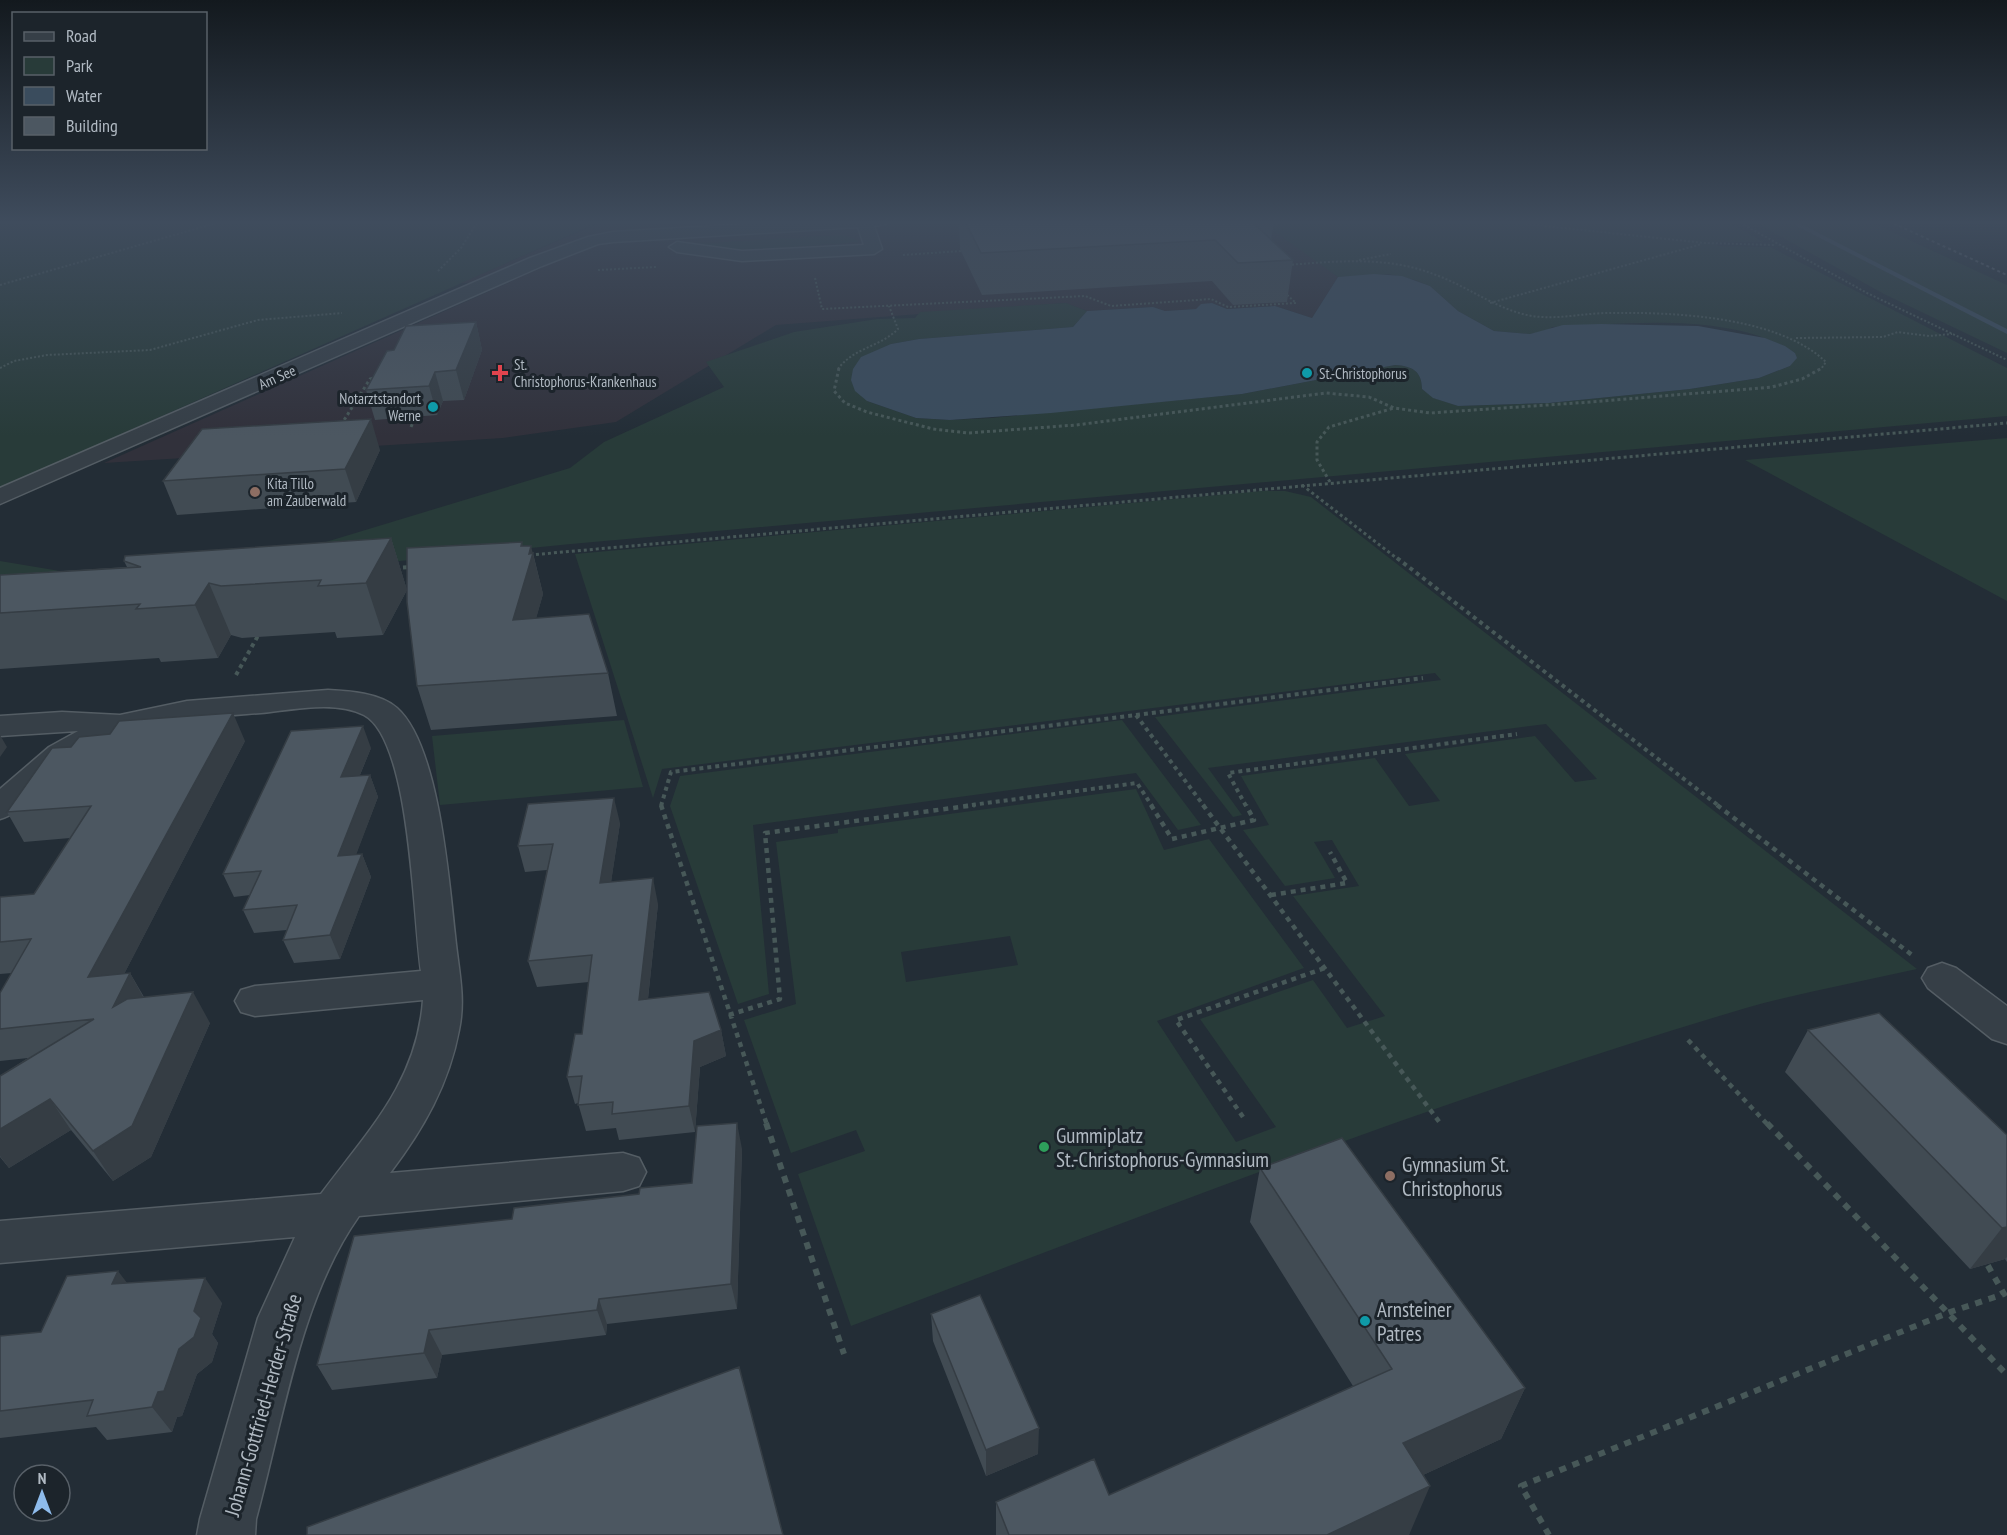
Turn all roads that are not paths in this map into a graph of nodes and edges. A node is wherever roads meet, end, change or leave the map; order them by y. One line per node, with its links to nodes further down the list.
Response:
1 (470, 293): 2 (street, Am See)
2 (0, 497)
3 (121, 723): 4 (street, Johann-Gottfried-Herder-Straße); 5 (street, Johann-Gottfried-Herder-Straße); 7 (street, Johann-Gottfried-Herder-Straße)
4 (0, 726)
5 (0, 808)
6 (1942, 978): 9 (street)
7 (441, 984): 8 (street); 11 (street, Johann-Gottfried-Herder-Straße)
8 (255, 1001)
9 (2007, 1028)
10 (623, 1172): 11 (street)
11 (340, 1205): 12 (street); 13 (street, Johann-Gottfried-Herder-Straße)
12 (0, 1242)
13 (226, 1535)

